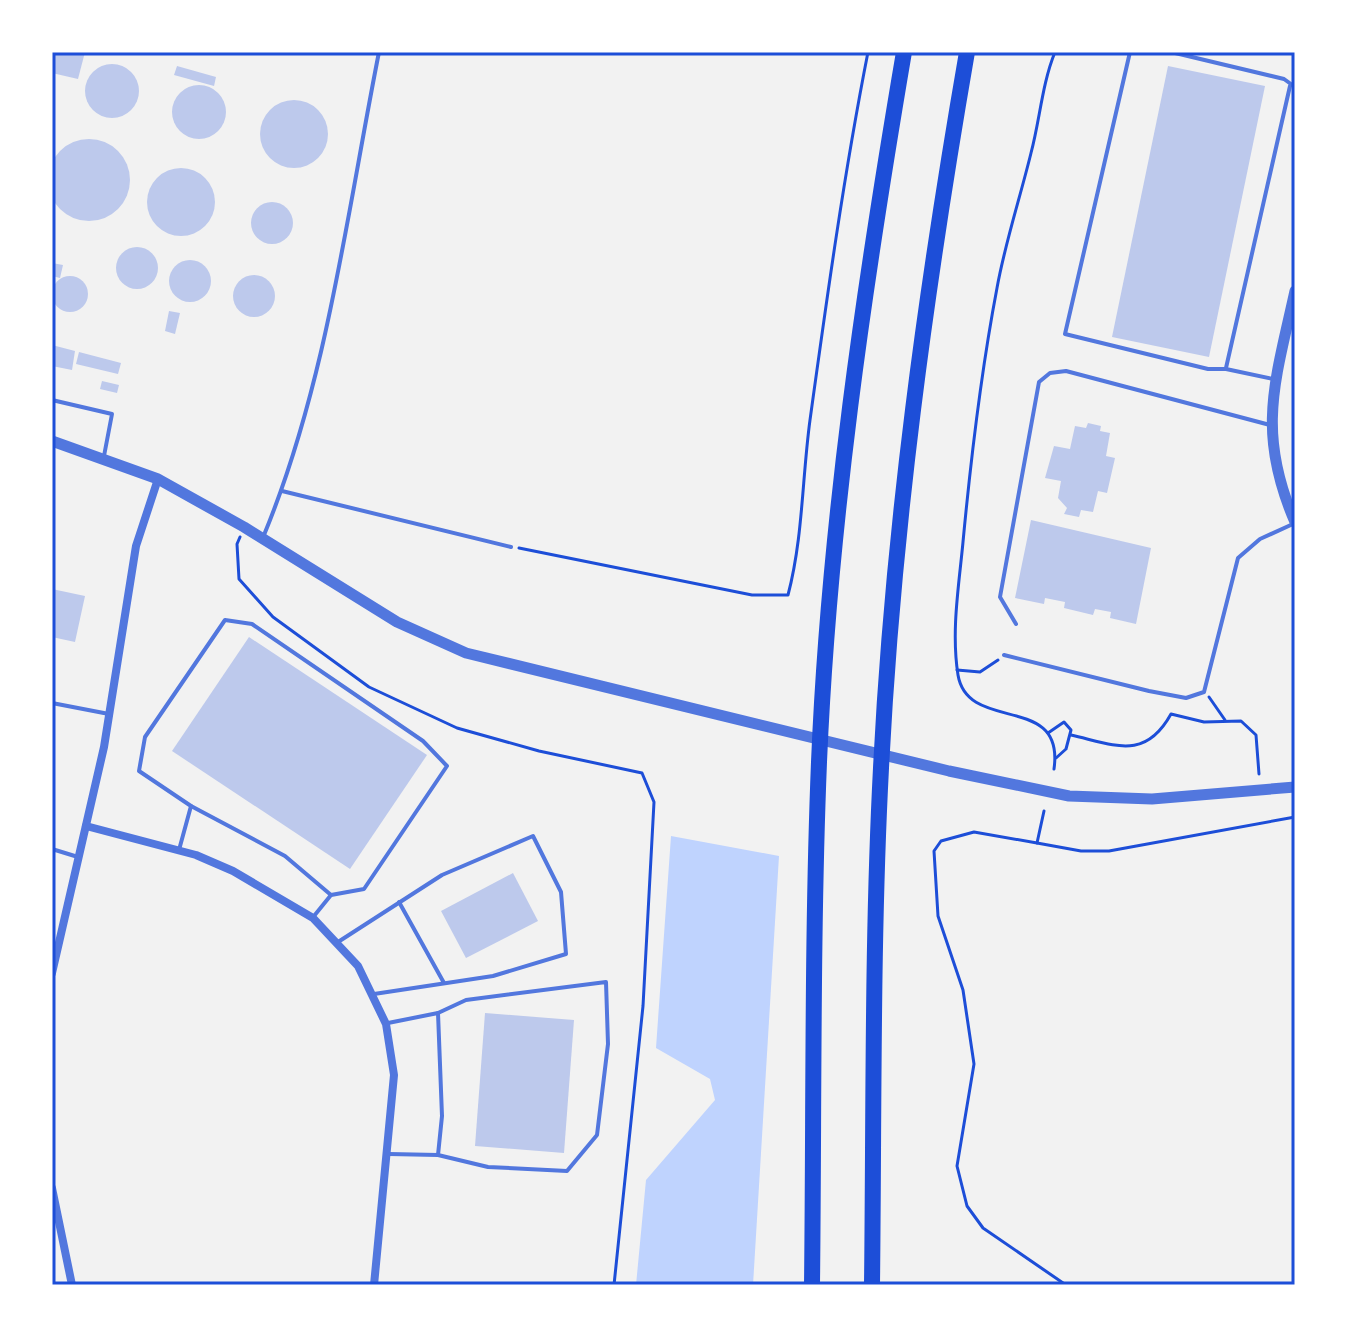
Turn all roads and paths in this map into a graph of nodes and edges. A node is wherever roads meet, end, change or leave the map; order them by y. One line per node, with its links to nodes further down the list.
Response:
1 (379, 52): 18 (lane)
2 (868, 52): 22 (path)
3 (904, 52): 60 (highway)
4 (967, 52): 61 (highway)
5 (1055, 52): 25 (path)
6 (1130, 52): 11 (lane)
7 (1171, 52): 8 (lane)
8 (1293, 86): 11 (lane)
9 (1295, 291): 10 (street)
10 (1289, 350): 12 (street)
11 (1226, 369): 12 (lane)
12 (1276, 379): 14 (street)
13 (52, 400): 16 (lane)
14 (1270, 425): 19 (street); 23 (lane)
15 (52, 441): 16 (street)
16 (104, 458): 17 (street)
17 (158, 479): 20 (street); 28 (street)
18 (282, 491): 21 (lane); 22 (lane)
19 (1295, 523): 26 (lane)
20 (244, 527): 21 (street); 59 (path)
21 (263, 539): 35 (street)
22 (511, 547)
23 (1016, 624)
24 (1004, 655): 25 (path); 26 (lane)
25 (957, 670): 30 (path)
26 (1204, 692): 29 (path)
27 (52, 703): 28 (lane)
28 (110, 714): 39 (street)
29 (1225, 720): 31 (path); 34 (path)
30 (1048, 733): 31 (path); 32 (path)
31 (1071, 735): 32 (path)
32 (1056, 758): 33 (path)
33 (1054, 769)
34 (1259, 774)
35 (1295, 787)
36 (191, 806): 42 (lane); 44 (lane); 44 (lane)
37 (1044, 811): 40 (path)
38 (1295, 817): 40 (path)
39 (86, 826): 42 (street); 43 (street)
40 (1037, 843): 62 (path)
41 (52, 849): 43 (lane)
42 (179, 850): 46 (street)
43 (78, 857): 48 (street)
44 (331, 895): 46 (lane)
45 (399, 902): 47 (lane); 49 (lane); 49 (lane)
46 (313, 918): 47 (street)
47 (338, 942): 50 (street)
48 (52, 973)
49 (444, 983): 50 (lane)
50 (374, 994): 52 (street)
51 (438, 1013): 52 (lane); 54 (lane); 54 (lane)
52 (386, 1024): 53 (street)
53 (387, 1154): 54 (lane); 58 (street)
54 (438, 1155)
55 (52, 1188): 56 (street)
56 (56, 1225): 57 (street)
57 (72, 1285)
58 (374, 1285)
59 (614, 1285)
60 (812, 1285)
61 (872, 1285)
62 (1066, 1285)

